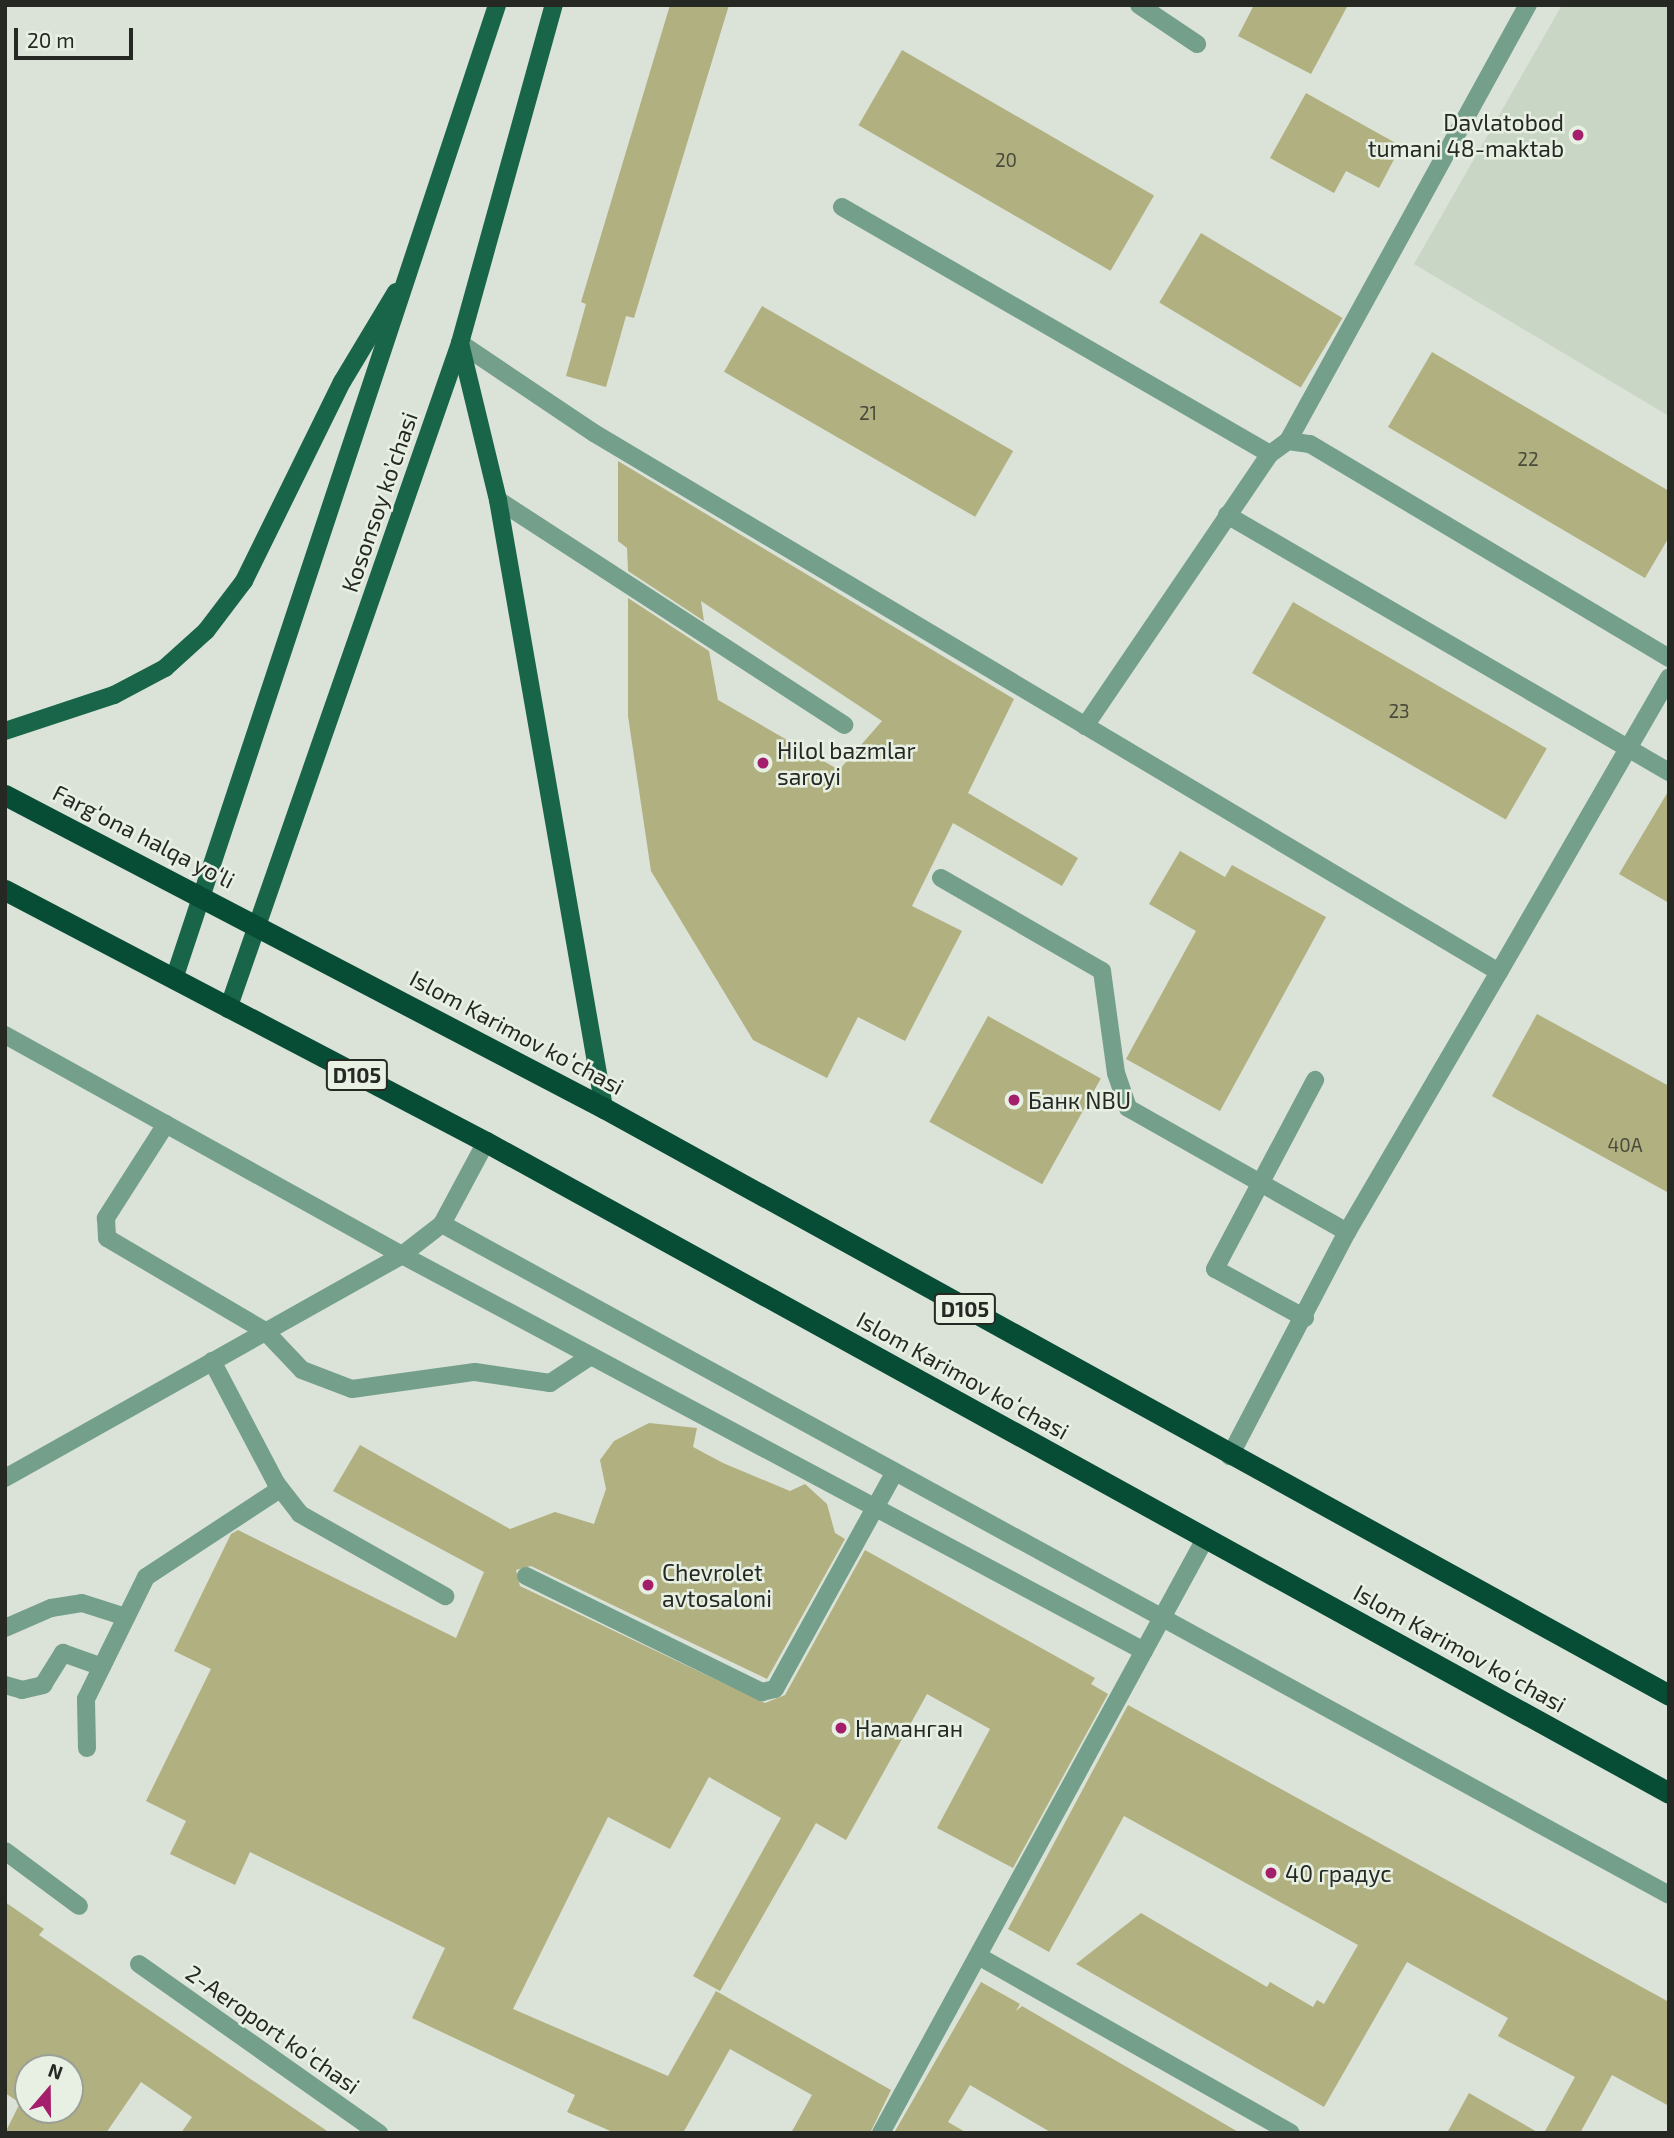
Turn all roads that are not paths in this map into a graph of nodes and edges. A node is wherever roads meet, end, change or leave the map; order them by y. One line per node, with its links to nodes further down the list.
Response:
1 (497, 5): 7 (main road, Kosonsoy ko’chasi)
2 (554, 5): 8 (main road, Kosonsoy ko’chasi)
3 (1139, 5): 5 (street)
4 (1528, 5): 9 (street)
5 (1197, 44)
6 (842, 207): 10 (street)
7 (412, 265): 17 (main road); 23 (main road, Kosonsoy ko’chasi)
8 (460, 343): 11 (main road); 16 (street); 24 (main road, Kosonsoy ko’chasi)
9 (1288, 441): 10 (street); 13 (street)
10 (1270, 454): 12 (street)
11 (498, 500): 15 (street); 30 (main road)
12 (1227, 515): 16 (street); 18 (street)
13 (1669, 658)
14 (1669, 678): 18 (street)
15 (844, 725)
16 (1085, 726): 25 (street)
17 (5, 731)
18 (1625, 748): 19 (street); 25 (street)
19 (1669, 772)
20 (5, 795): 23 (highway, Farg‘ona halqa yo‘li / D105)
21 (941, 878): 33 (street)
22 (5, 890): 26 (highway, D105)
23 (205, 896): 24 (highway, Farg‘ona halqa yo‘li / D105); 26 (main road, Kosonsoy ko’chasi)
24 (260, 924): 27 (main road, Kosonsoy ko’chasi); 30 (highway, Islom Karimov koʻchasi / D105)
25 (1499, 972): 35 (street)
26 (174, 979): 27 (highway, D105)
27 (228, 1009): 32 (highway, Islom Karimov koʻchasi / D105)
28 (5, 1035): 31 (street)
29 (1315, 1080): 33 (street)
30 (604, 1108): 41 (highway, Islom Karimov koʻchasi / D105)
31 (166, 1124): 36 (street); 38 (street)
32 (486, 1142): 34 (street); 46 (highway, Islom Karimov koʻchasi / D105)
33 (1264, 1185): 35 (street); 37 (street)
34 (442, 1224): 36 (street); 42 (street)
35 (1347, 1232): 37 (street)
36 (402, 1255): 38 (street); 39 (street)
37 (1305, 1318): 41 (street)
38 (265, 1331): 39 (street); 40 (street)
39 (591, 1356): 45 (street)
40 (212, 1361): 43 (street); 44 (street)
41 (1230, 1456): 55 (highway, Islom Karimov koʻchasi / D105)
42 (895, 1472): 45 (street); 49 (street)
43 (5, 1478)
44 (281, 1489): 48 (street); 50 (street)
45 (875, 1508): 47 (street); 52 (street)
46 (1205, 1539): 49 (street); 57 (highway, Islom Karimov koʻchasi / D105)
47 (526, 1576)
48 (445, 1596)
49 (1164, 1616): 52 (street); 59 (street)
50 (126, 1617): 51 (street); 53 (street)
51 (5, 1628)
52 (1144, 1651): 61 (street)
53 (102, 1667): 54 (street); 56 (street)
54 (5, 1685)
55 (1669, 1695)
56 (87, 1748)
57 (1669, 1793)
58 (5, 1851): 60 (street)
59 (1669, 1895)
60 (79, 1906)
61 (980, 1957): 64 (street); 65 (street)
62 (139, 1964): 63 (street, 2-Aeroport koʻchasi)
63 (379, 2133)
64 (881, 2133)
65 (1291, 2133)

